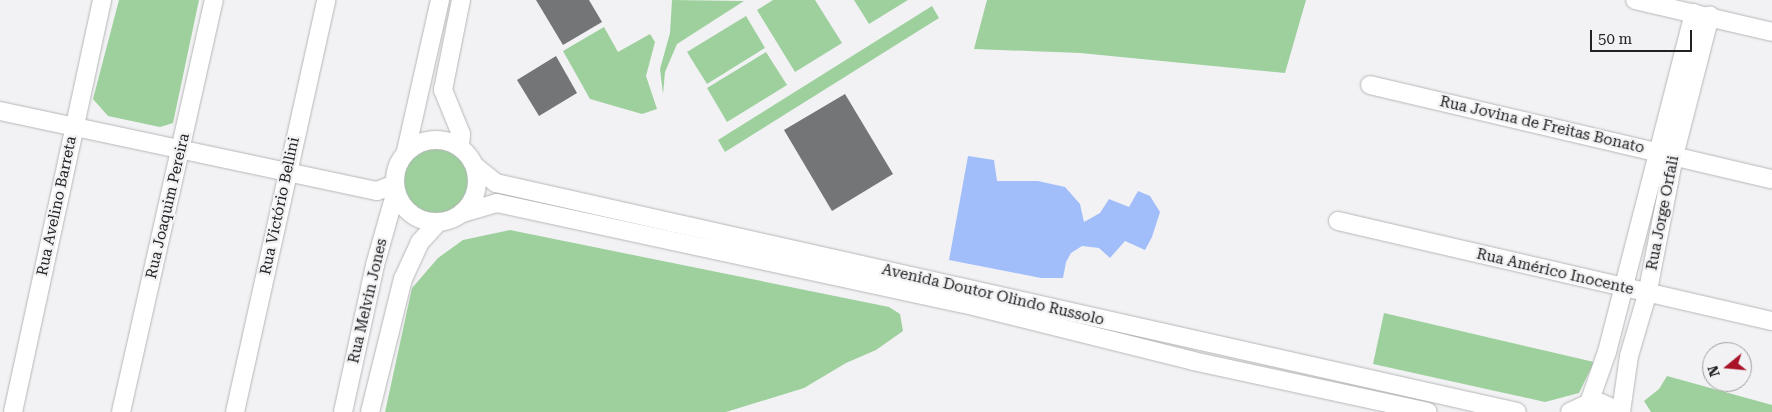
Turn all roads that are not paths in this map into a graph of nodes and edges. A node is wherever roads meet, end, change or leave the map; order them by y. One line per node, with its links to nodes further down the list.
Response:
1 (102, 0): 11 (street, Rua Avelino Barreta)
2 (214, 0): 13 (street, Rua Joaquim Pereira)
3 (326, 0): 17 (street, Rua Victório Bellini)
4 (440, 0): 14 (street)
5 (461, 0): 12 (street)
6 (1635, 0): 7 (street)
7 (1702, 14): 8 (street); 15 (street, Rua Jorge Orfali)
8 (1772, 32)
9 (1370, 85): 15 (street, Rua Jovina de Freitas Bonato)
10 (0, 110): 11 (street)
11 (74, 126): 13 (street); 31 (street, Rua Avelino Barreta)
12 (460, 146): 14 (street); 16 (street)
13 (181, 150): 17 (street); 32 (street, Rua Joaquim Pereira)
14 (406, 152): 19 (street)
15 (1666, 154): 18 (street, Rua Jovina de Freitas Bonato); 23 (street, Rua Jorge Orfali); 24 (street, Rua Jorge Orfali)
16 (476, 166): 20 (street); 25 (street, Avenida Doutor Olindo Russolo)
17 (287, 170): 19 (street); 33 (street, Rua Victório Bellini)
18 (1772, 178)
19 (395, 188): 22 (street); 34 (street, Rua Melvin Jones)
20 (462, 213): 22 (street); 27 (street, Avenida Doutor Olindo Russolo)
21 (1338, 221): 23 (street, Rua Américo Inocente)
22 (438, 223): 35 (street, Rua Melvin Jones)
23 (1622, 288): 24 (street, Rua Américo Inocente); 30 (street, Rua Jorge Orfali)
24 (1647, 294): 26 (street, Rua Américo Inocente); 39 (street, Rua Jorge Orfali)
25 (1055, 309): 27 (street); 28 (street, Avenida Doutor Olindo Russolo)
26 (1772, 321)
27 (1050, 327): 29 (street, Avenida Doutor Olindo Russolo)
28 (1204, 343): 29 (street); 37 (street, Avenida Doutor Olindo Russolo)
29 (1201, 363): 36 (street, Avenida Doutor Olindo Russolo)
30 (1589, 403): 38 (street); 39 (street)
31 (13, 412)
32 (121, 412)
33 (235, 412)
34 (343, 412)
35 (370, 412)
36 (1428, 412)
37 (1517, 412)
38 (1570, 412)
39 (1621, 412)

